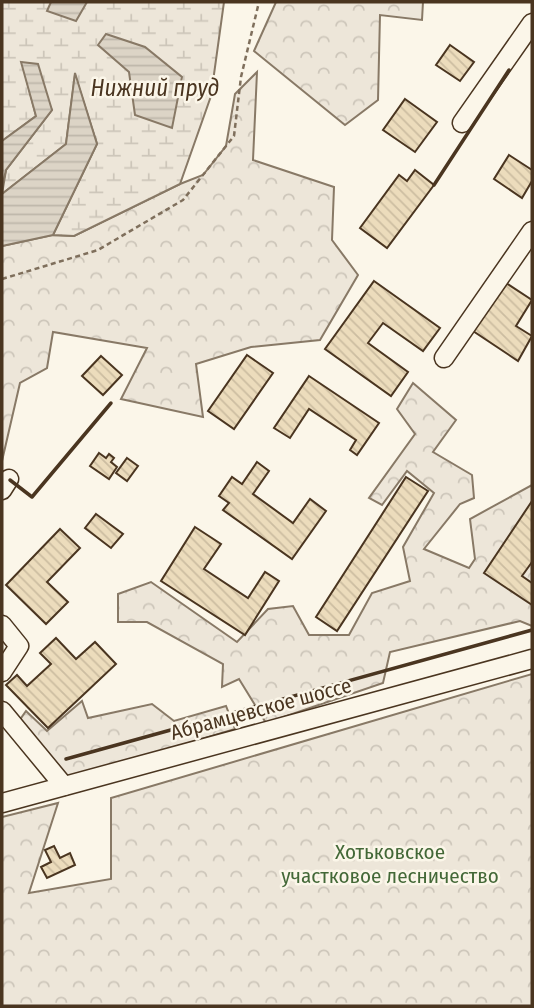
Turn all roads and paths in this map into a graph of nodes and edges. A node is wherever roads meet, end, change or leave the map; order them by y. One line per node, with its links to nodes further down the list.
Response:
1 (259, 2): 5 (path)
2 (532, 23): 3 (street)
3 (462, 123)
4 (532, 231): 6 (street)
5 (2, 279)
6 (444, 358)
7 (2, 625): 9 (street)
8 (532, 659): 11 (street, Абрамцевское шоссе)
9 (2, 672)
10 (2, 711): 11 (street)
11 (64, 786): 12 (street, Абрамцевское шоссе)
12 (2, 803)

